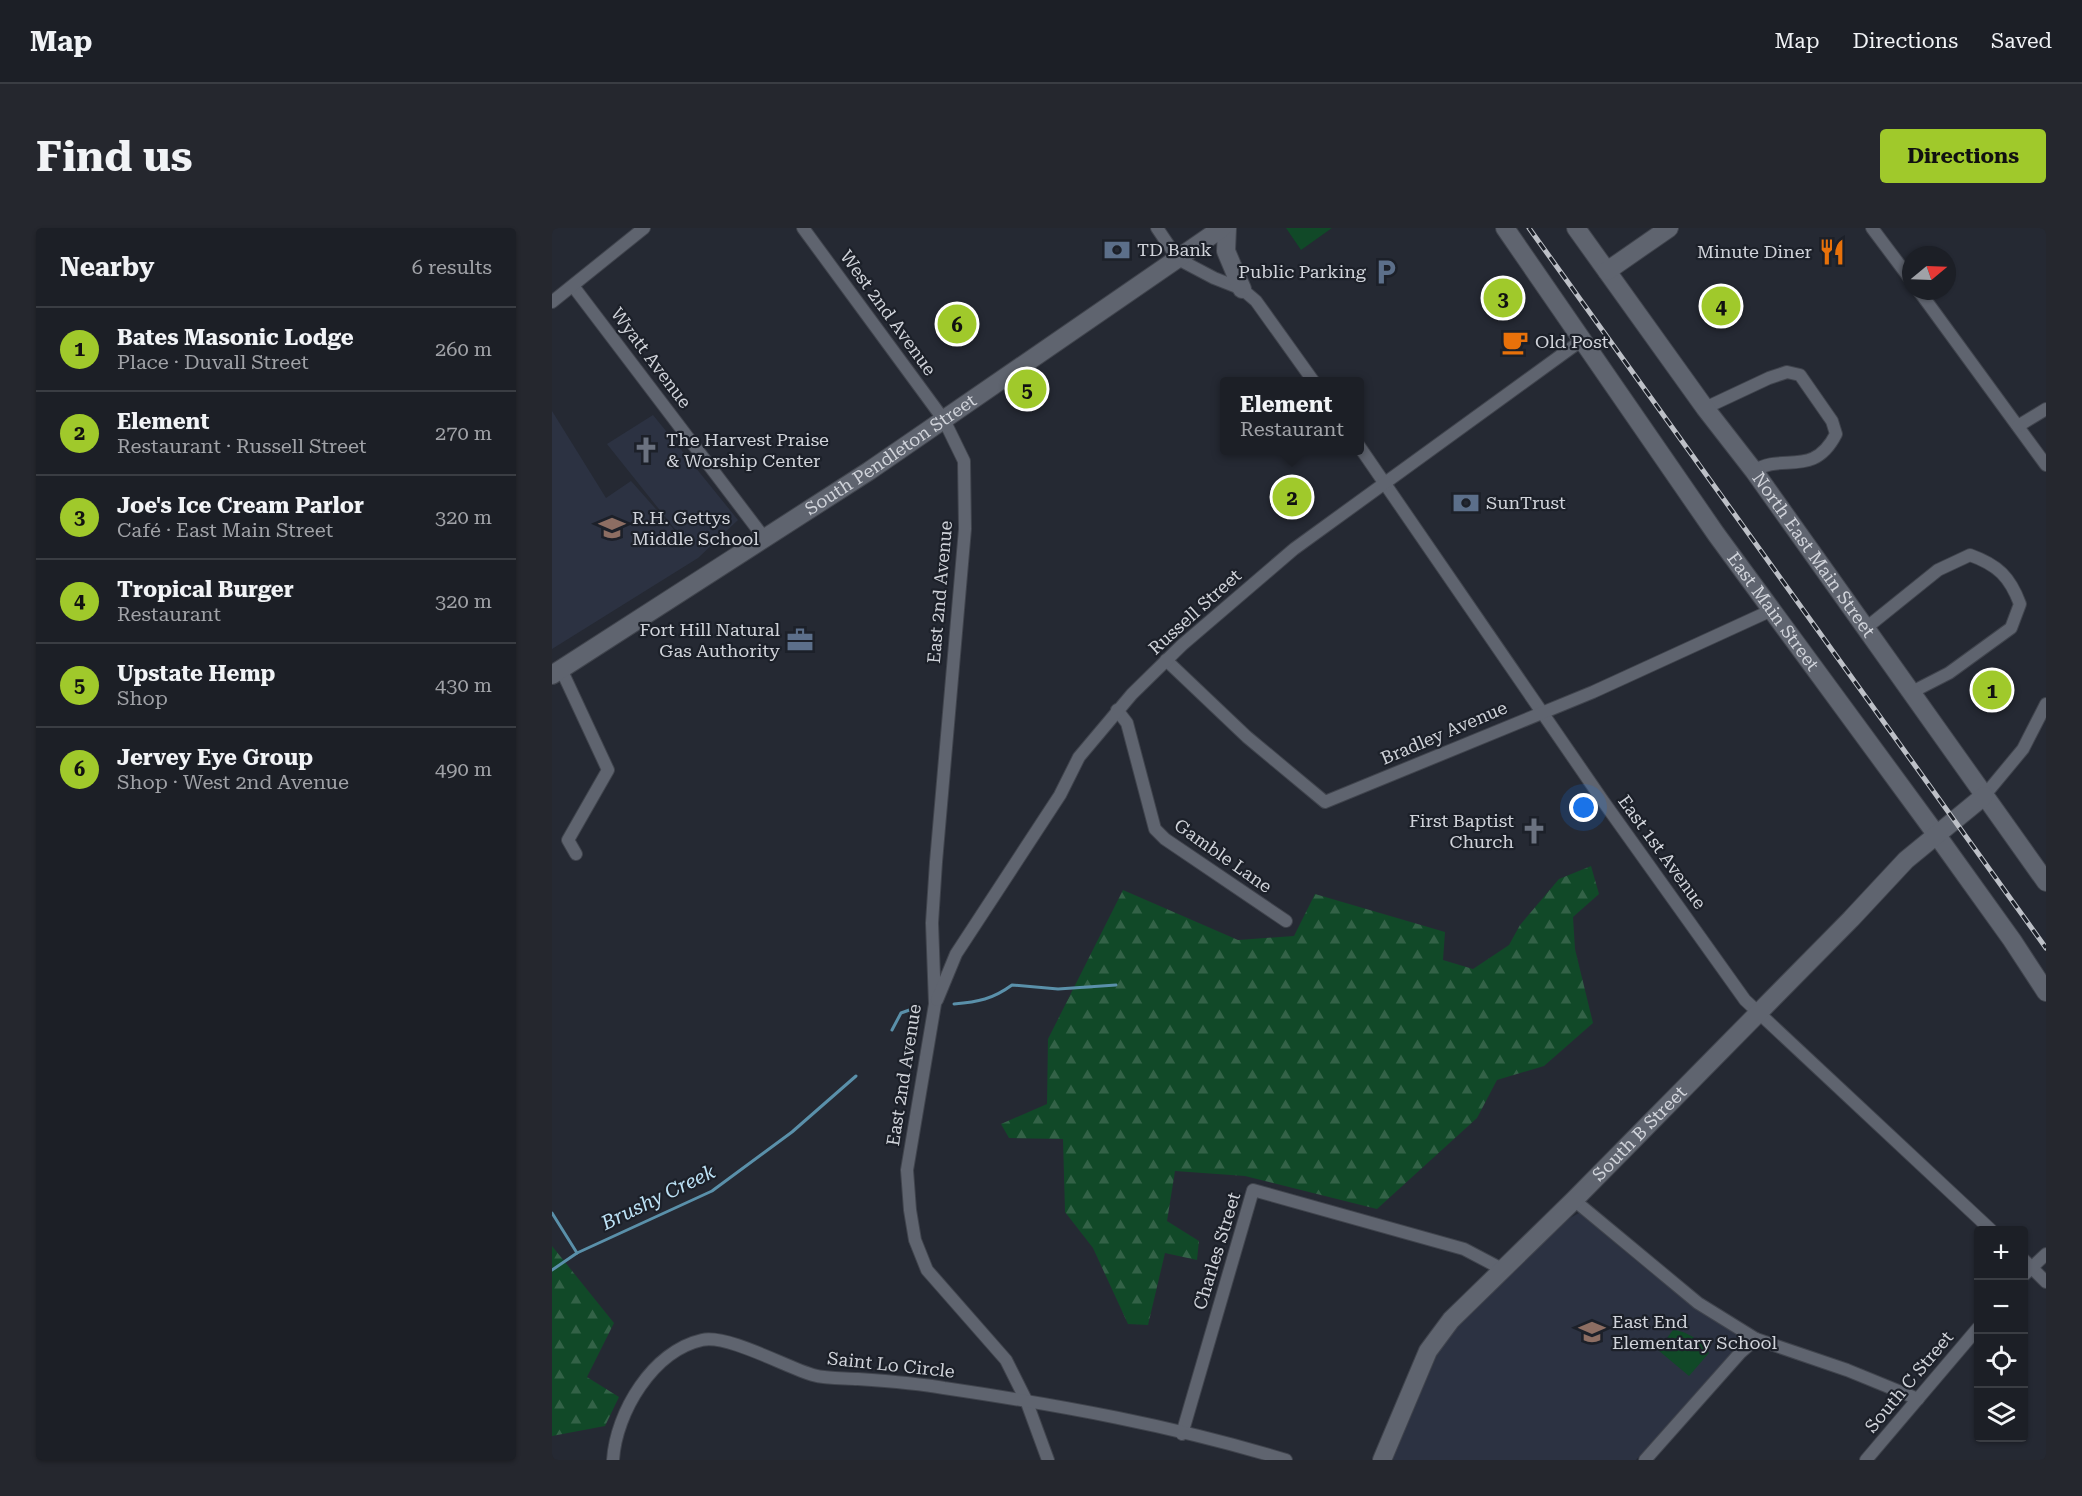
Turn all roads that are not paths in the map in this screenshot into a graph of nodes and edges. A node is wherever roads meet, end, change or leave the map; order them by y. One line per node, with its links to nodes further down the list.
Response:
1 (644, 228): 12 (street)
2 (803, 228): 20 (street, West 2nd Avenue)
3 (1157, 228): 9 (street)
4 (1224, 228): 9 (main road, South Pendleton Street); 13 (main road)
5 (1505, 228): 16 (main road, East Main Street)
6 (1576, 228): 11 (main road, North East Main Street)
7 (1669, 228): 11 (main road)
8 (1872, 228): 10 (street)
9 (1178, 259): 13 (street); 20 (main road, South Pendleton Street)
10 (1902, 268)
11 (1607, 271): 18 (main road, North East Main Street)
12 (573, 286): 15 (street); 26 (street, Wyatt Avenue)
13 (1242, 288): 17 (street)
14 (1926, 300): 21 (street)
15 (552, 302)
16 (1582, 340): 25 (street, Russell Street); 27 (main road, East Main Street)
17 (1311, 377)
18 (1705, 408): 24 (main road, North East Main Street); 24 (street)
19 (2046, 408): 21 (street)
20 (944, 420): 26 (main road, South Pendleton Street); 41 (street, East 2nd Avenue)
21 (2018, 426): 23 (street)
22 (1364, 453): 25 (street, East 1st Avenue)
23 (2046, 465)
24 (1754, 471): 28 (main road, North East Main Street)
25 (1385, 482): 29 (street, Russell Street); 34 (street, East 1st Avenue)
26 (765, 539): 30 (main road, South Pendleton Street)
27 (1772, 610): 34 (street, Bradley Avenue); 36 (main road, East Main Street)
28 (1866, 628): 31 (main road, North East Main Street); 31 (street)
29 (1166, 660): 33 (street, Russell Street); 34 (street, Bradley Avenue)
30 (556, 672): 37 (street)
31 (1912, 692): 35 (main road, North East Main Street)
32 (2046, 704): 35 (street)
33 (1117, 710): 39 (street, Gamble Lane); 41 (street, Russell Street)
34 (1543, 712): 42 (street, East 1st Avenue)
35 (1984, 796): 36 (main road, South B Street); 38 (main road, North East Main Street)
36 (1936, 834): 40 (main road, East Main Street); 42 (main road, South B Street)
37 (576, 854)
38 (2046, 882)
39 (1286, 921)
40 (2046, 992)
41 (935, 1004): 53 (street, East 2nd Avenue)
42 (1757, 1012): 43 (main road, South B Street); 44 (street, East 1st Avenue)
43 (1574, 1200): 47 (main road, South B Street); 51 (street)
44 (1987, 1226)
45 (2046, 1254): 46 (street)
46 (2028, 1267)
47 (1502, 1269): 54 (street, Charles Street); 58 (main road, South B Street)
48 (2028, 1269): 49 (street)
49 (2046, 1282)
50 (1974, 1333): 52 (street, South C Street)
51 (1756, 1339): 52 (street); 59 (street)
52 (1918, 1399): 60 (street, South C Street)
53 (1026, 1400): 54 (street); 55 (street, Saint Lo Circle); 56 (street, East 2nd Avenue)
54 (1182, 1434): 57 (street)
55 (613, 1460)
56 (1048, 1460)
57 (1286, 1460)
58 (1382, 1460)
59 (1645, 1460)
60 (1866, 1460)

